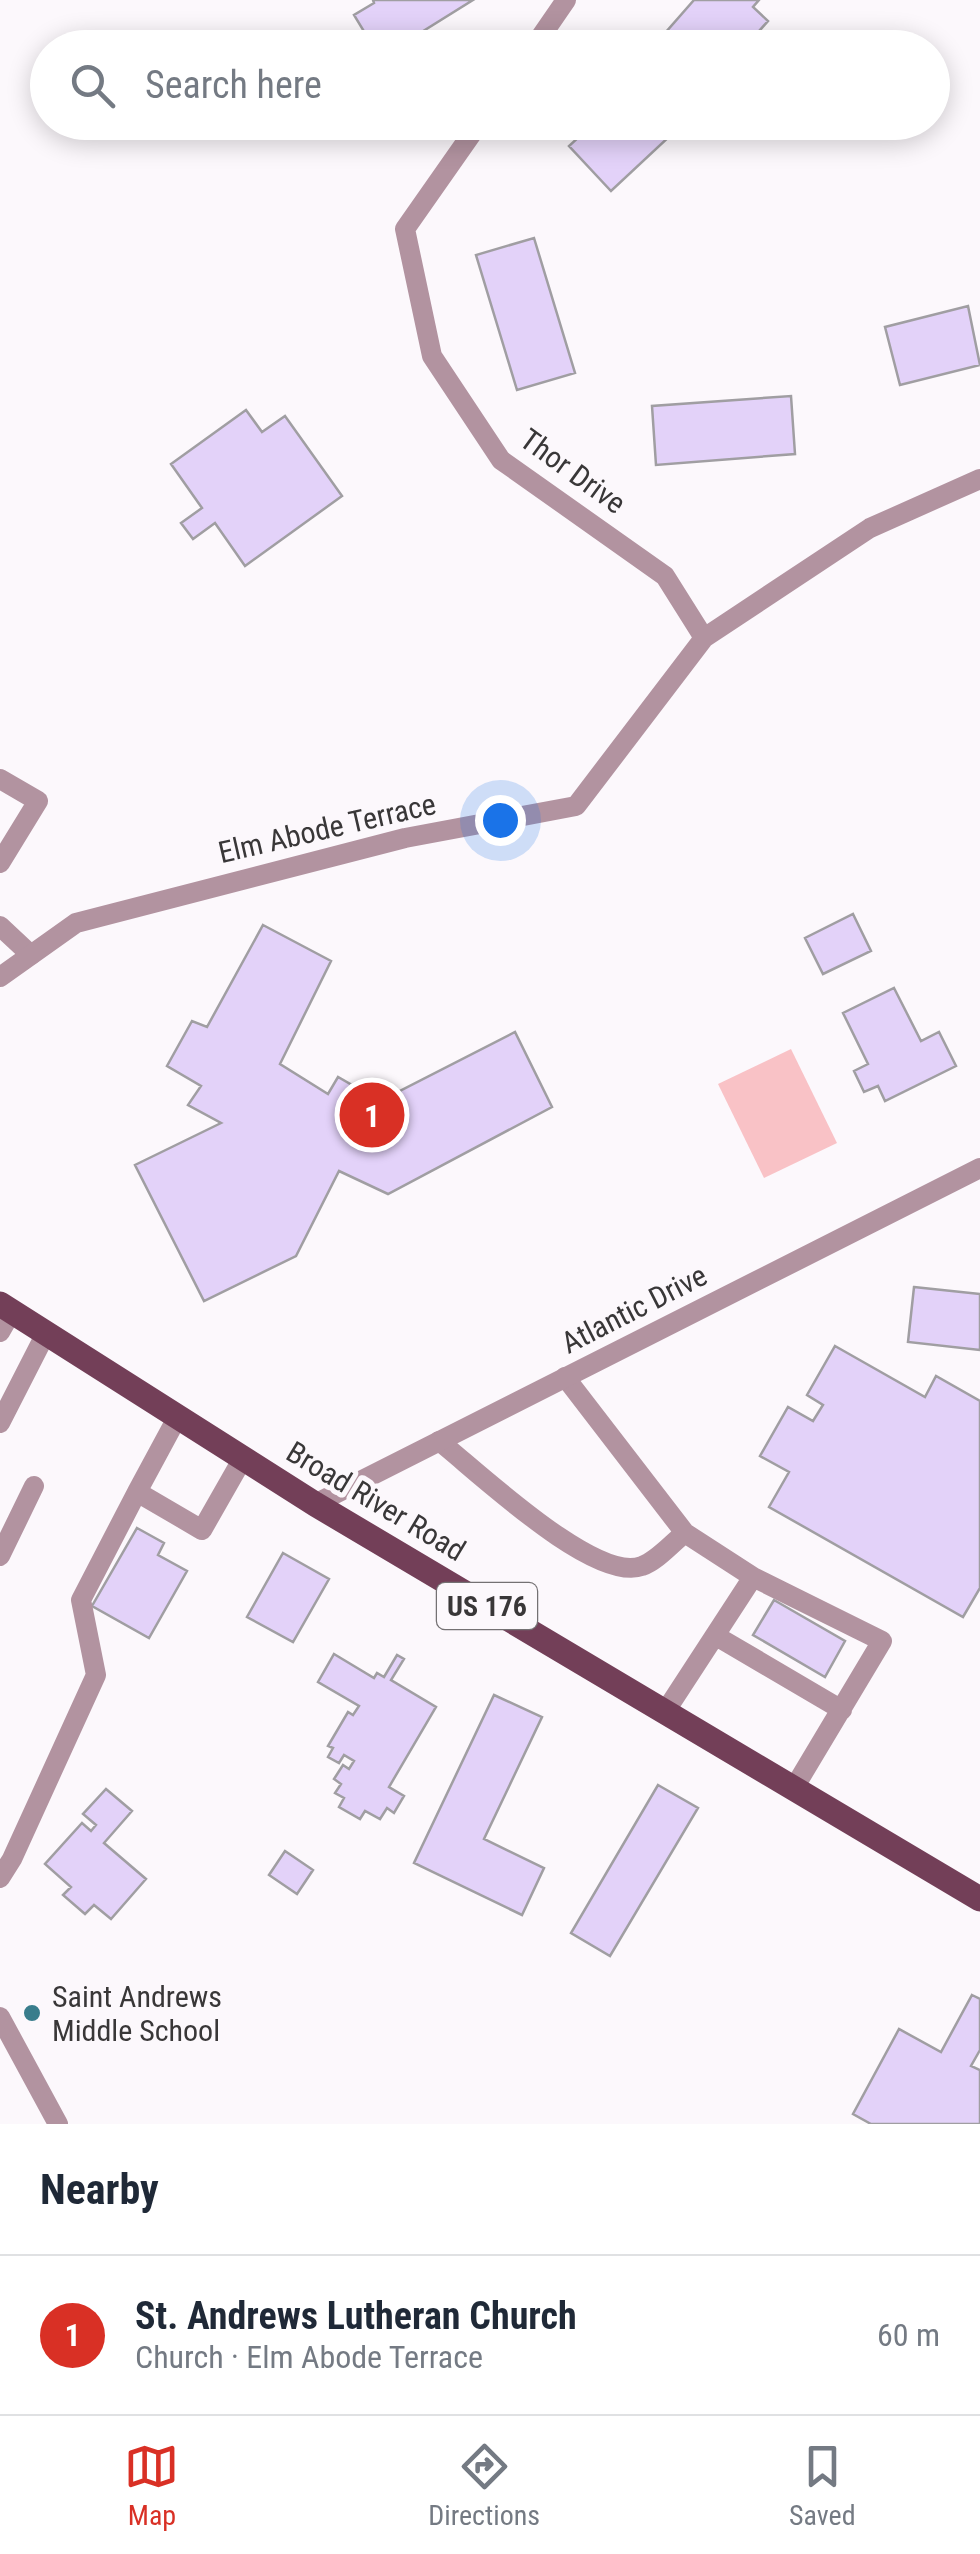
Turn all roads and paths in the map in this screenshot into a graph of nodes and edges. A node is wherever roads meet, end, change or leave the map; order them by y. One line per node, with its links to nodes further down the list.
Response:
1 (566, 0): 2 (street)
2 (545, 30)
3 (467, 140): 5 (street, Thor Drive)
4 (980, 479): 5 (street, Elm Abode Terrace)
5 (704, 638): 9 (street, Elm Abode Terrace)
6 (0, 780): 7 (street)
7 (0, 863)
8 (0, 926): 9 (street)
9 (32, 955): 10 (street, Elm Abode Terrace)
10 (0, 977)
11 (980, 1168): 14 (street, Atlantic Drive)
12 (4, 1316): 13 (main road, Broad River Road / US 176)
13 (46, 1333): 15 (main road, Broad River Road / US 176); 16 (street)
14 (565, 1378): 17 (street, Atlantic Drive); 22 (street)
15 (178, 1416): 18 (main road, Broad River Road / US 176); 20 (street)
16 (0, 1423)
17 (439, 1441): 21 (street, Atlantic Drive); 22 (street)
18 (243, 1458): 20 (street); 21 (main road, Broad River Road / US 176)
19 (34, 1486): 23 (street)
20 (137, 1492): 29 (street)
21 (315, 1504): 27 (main road, Broad River Road / US 176)
22 (685, 1532): 24 (street)
23 (0, 1556)
24 (753, 1577): 25 (street); 26 (street)
25 (716, 1636): 26 (street); 27 (street)
26 (842, 1710): 28 (street)
27 (666, 1712): 28 (main road, Broad River Road / US 176)
28 (794, 1788): 30 (main road, Broad River Road / US 176)
29 (0, 1878)
30 (980, 1899)
31 (0, 2017): 32 (street)
32 (58, 2124)

